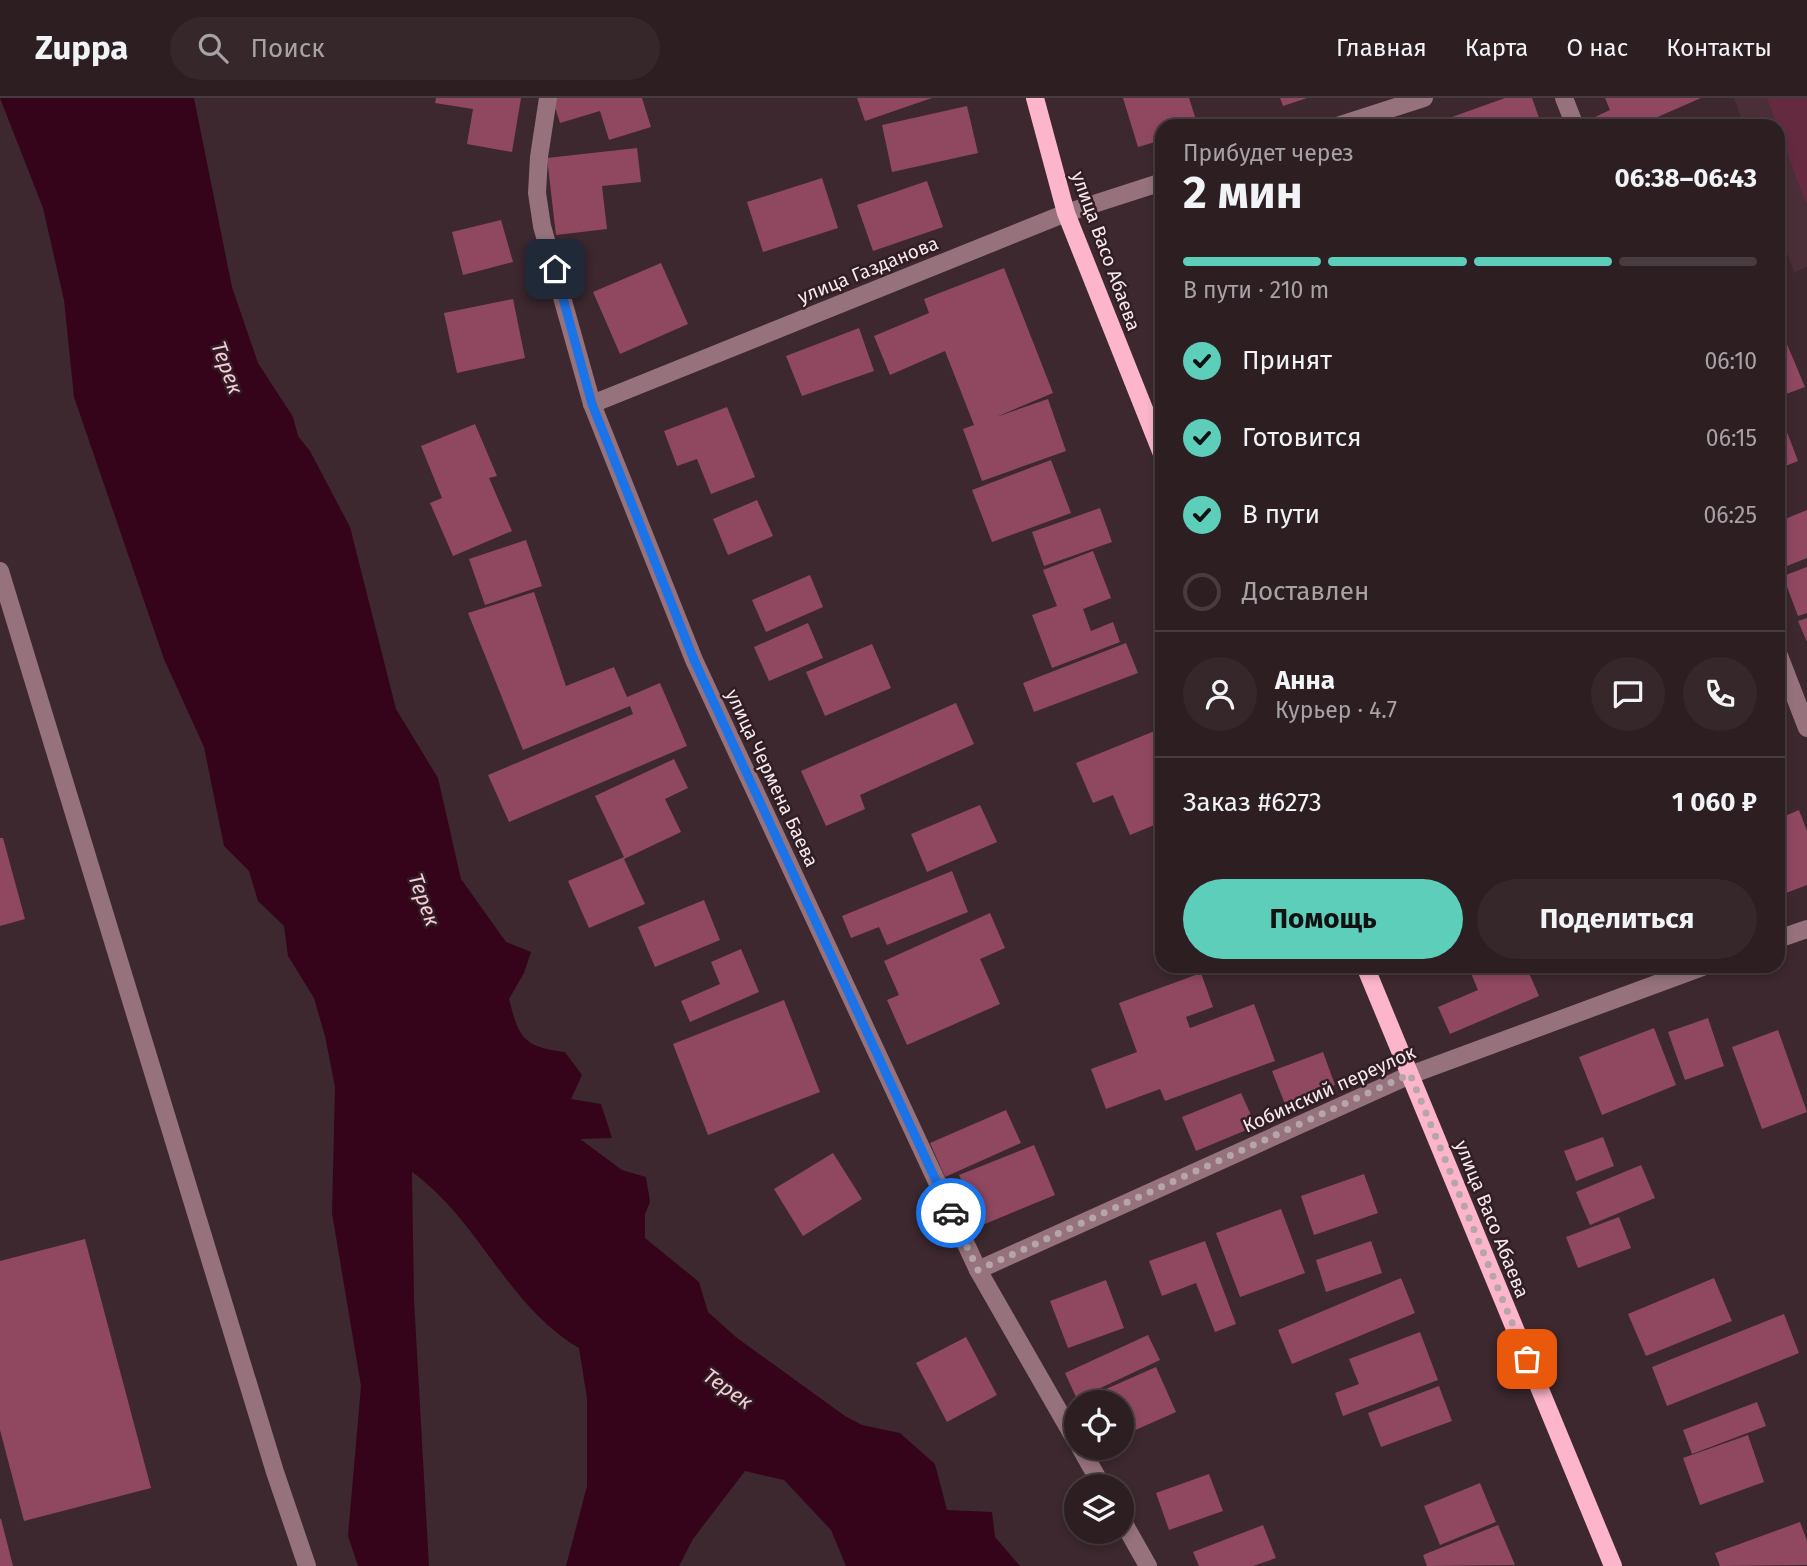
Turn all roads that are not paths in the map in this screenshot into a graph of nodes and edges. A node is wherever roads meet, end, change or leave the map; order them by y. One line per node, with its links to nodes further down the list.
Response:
1 (548, 98): 9 (street, улица Чермена Баева)
2 (1035, 98): 8 (main road, улица Васо Абаева)
3 (1424, 98): 5 (street)
4 (1564, 98): 6 (street)
5 (1359, 119)
6 (1572, 119)
7 (1155, 184): 8 (street, улица Газданова)
8 (1066, 213): 9 (street, улица Газданова); 10 (main road, улица Васо Абаева)
9 (592, 404): 19 (street, улица Чермена Баева)
10 (1155, 436)
11 (0, 571): 22 (street)
12 (1785, 671): 13 (street)
13 (1807, 728)
14 (1807, 929): 15 (street)
15 (1785, 937)
16 (1368, 973): 18 (main road, улица Васо Абаева)
17 (1686, 973): 18 (street, Кобинский переулок)
18 (1410, 1074): 19 (street, Кобинский переулок); 24 (main road, улица Васо Абаева)
19 (978, 1270): 20 (street, улица Чермена Баева)
20 (1064, 1420)
21 (1134, 1541): 23 (street)
22 (307, 1566)
23 (1148, 1566)
24 (1613, 1566)

